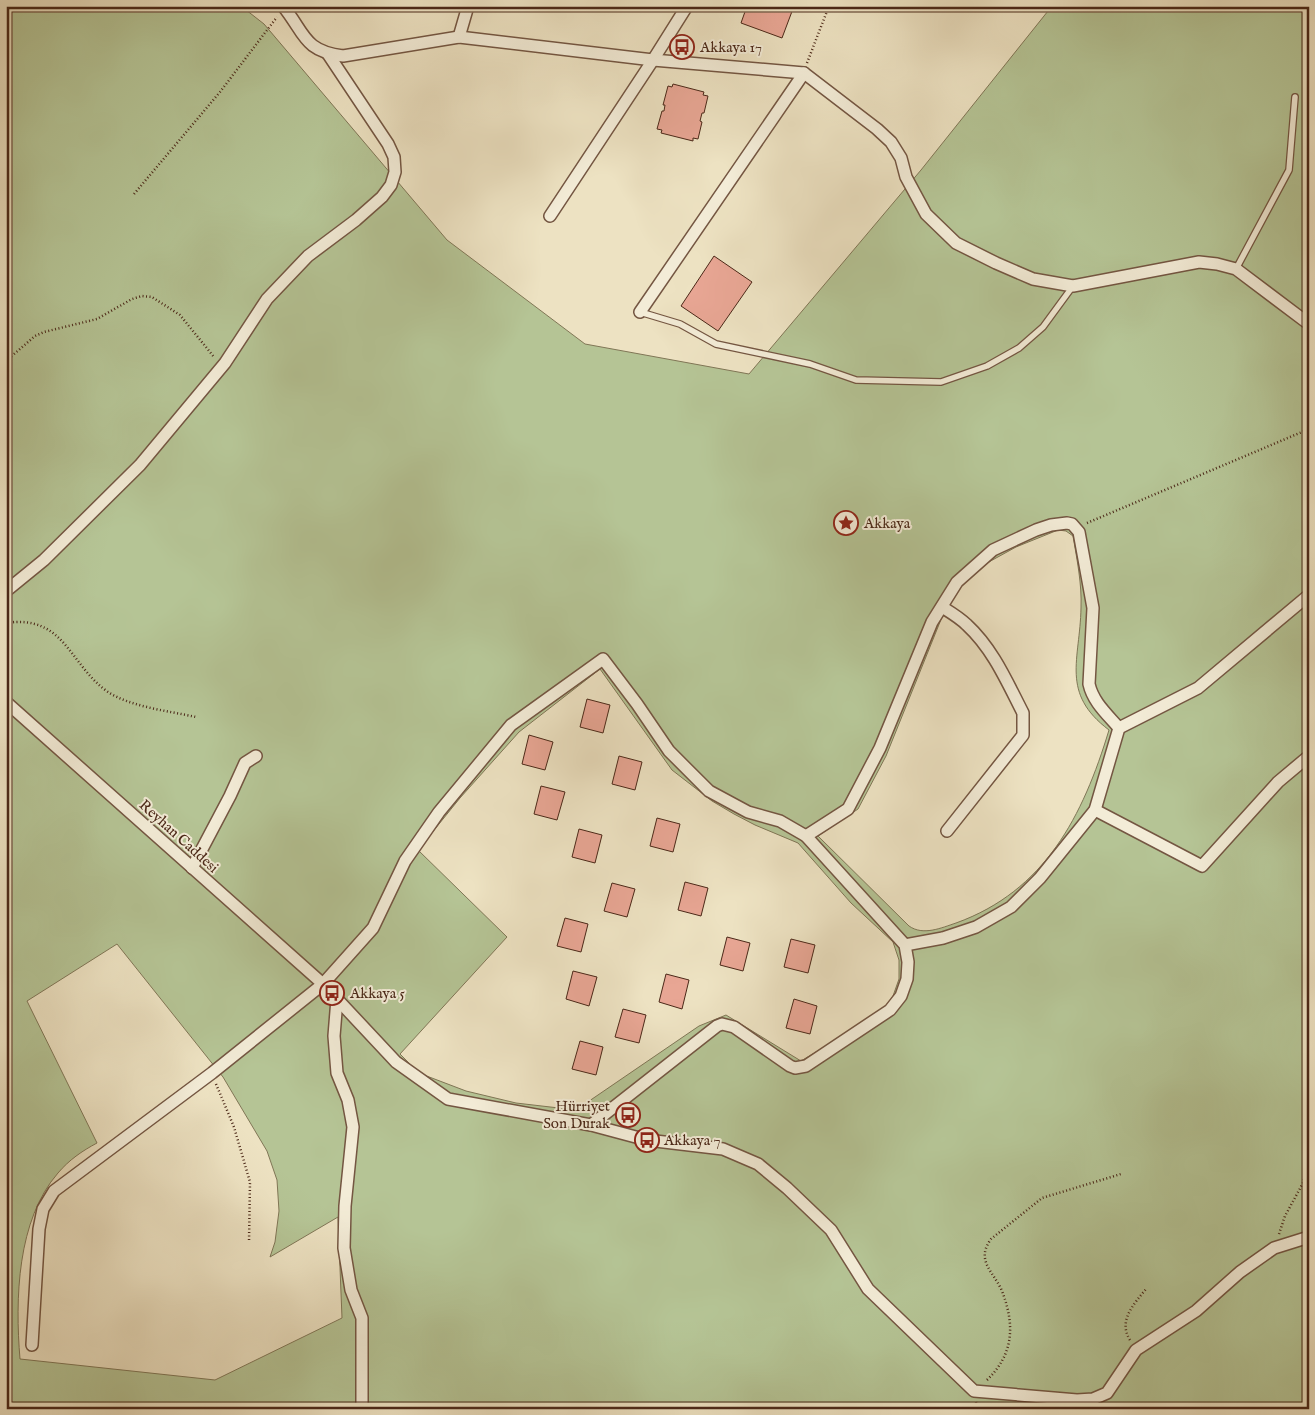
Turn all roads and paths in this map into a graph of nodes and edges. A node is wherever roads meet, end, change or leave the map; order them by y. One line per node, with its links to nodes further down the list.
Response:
1 (468, 6): 5 (street)
2 (687, 6): 7 (street)
3 (829, 6): 8 (path)
4 (283, 7): 6 (street); 10 (path)
5 (459, 37): 6 (street); 7 (street)
6 (328, 54): 17 (street)
7 (654, 60): 8 (street); 11 (street)
8 (804, 73): 13 (street); 14 (street)
9 (1295, 97): 12 (lane)
10 (134, 194)
11 (550, 216)
12 (1236, 269): 13 (street); 15 (street)
13 (1073, 286): 14 (lane)
14 (640, 312)
15 (1309, 324)
16 (6, 361): 17 (path)
17 (222, 366): 20 (street)
18 (1309, 429): 19 (path)
19 (1076, 528): 22 (street); 26 (street)
20 (6, 591)
21 (1309, 595): 26 (street)
22 (942, 607): 30 (street); 31 (street)
23 (6, 624): 25 (path)
24 (6, 702): 32 (street, Reyhan Caddesi)
25 (196, 717)
26 (1119, 728): 29 (street)
27 (256, 756): 32 (street)
28 (1309, 756): 29 (street)
29 (1095, 810): 33 (street)
30 (946, 830)
31 (806, 836): 33 (street); 34 (street)
32 (192, 868): 34 (street, Reyhan Caddesi)
33 (905, 945): 37 (street)
34 (323, 984): 35 (street, Reyhan Caddesi); 36 (street)
35 (334, 996): 37 (street, Reyhan Caddesi); 47 (street)
36 (212, 1073): 41 (path); 44 (street)
37 (591, 1125): 46 (street, Reyhan Caddesi)
38 (1309, 1156): 42 (path)
39 (1121, 1174): 46 (path)
40 (1309, 1237): 42 (street)
41 (249, 1242)
42 (1274, 1248): 45 (street)
43 (1146, 1289): 45 (path)
44 (32, 1345)
45 (1136, 1350): 46 (street)
46 (974, 1392)
47 (362, 1409)

